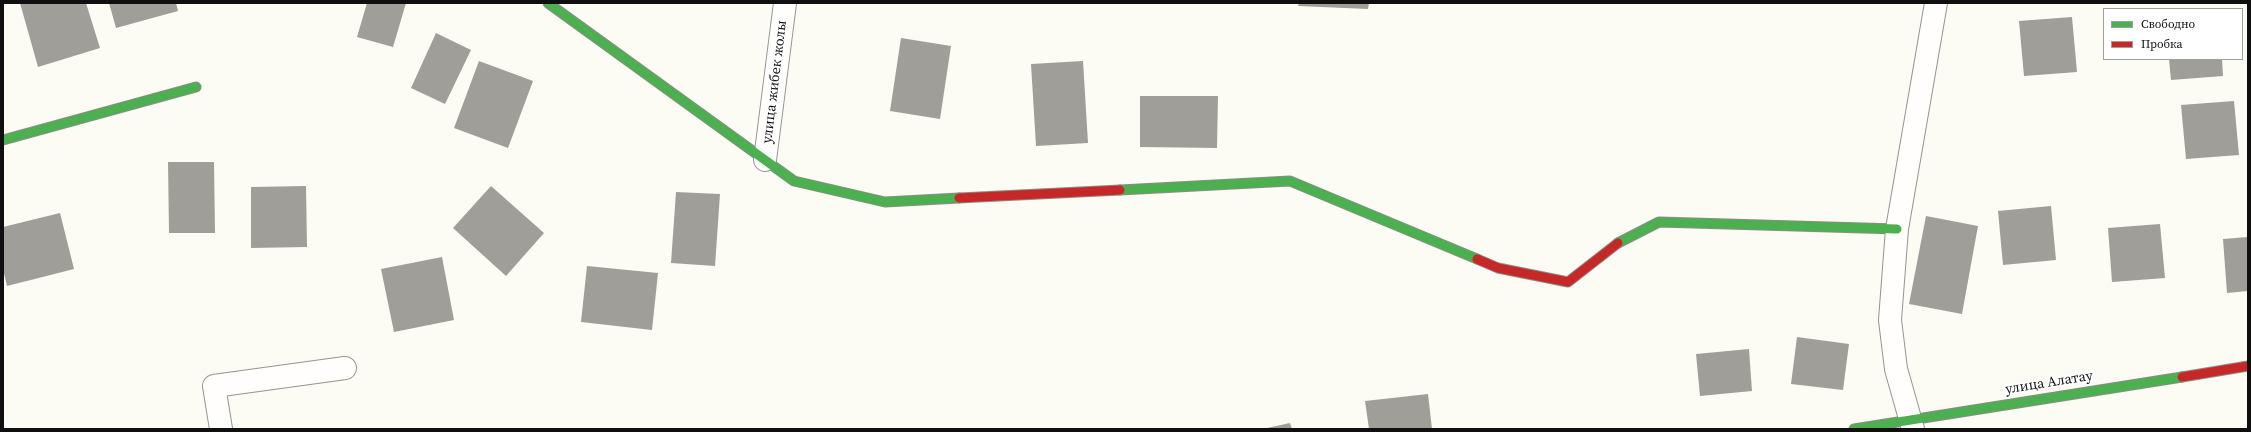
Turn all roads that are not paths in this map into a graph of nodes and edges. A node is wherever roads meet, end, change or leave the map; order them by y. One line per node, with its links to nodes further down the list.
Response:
1 (548, 3): 6 (street)
2 (785, 3): 6 (street, улица жибек жолы)
3 (1936, 3): 7 (street)
4 (196, 87): 5 (street)
5 (3, 140)
6 (765, 160): 7 (street)
7 (1897, 229): 10 (street)
8 (2248, 366): 10 (street, улица Алатау)
9 (345, 368): 11 (street)
10 (1912, 424): 12 (street, улица Алатау)
11 (221, 429)
12 (1854, 429)

